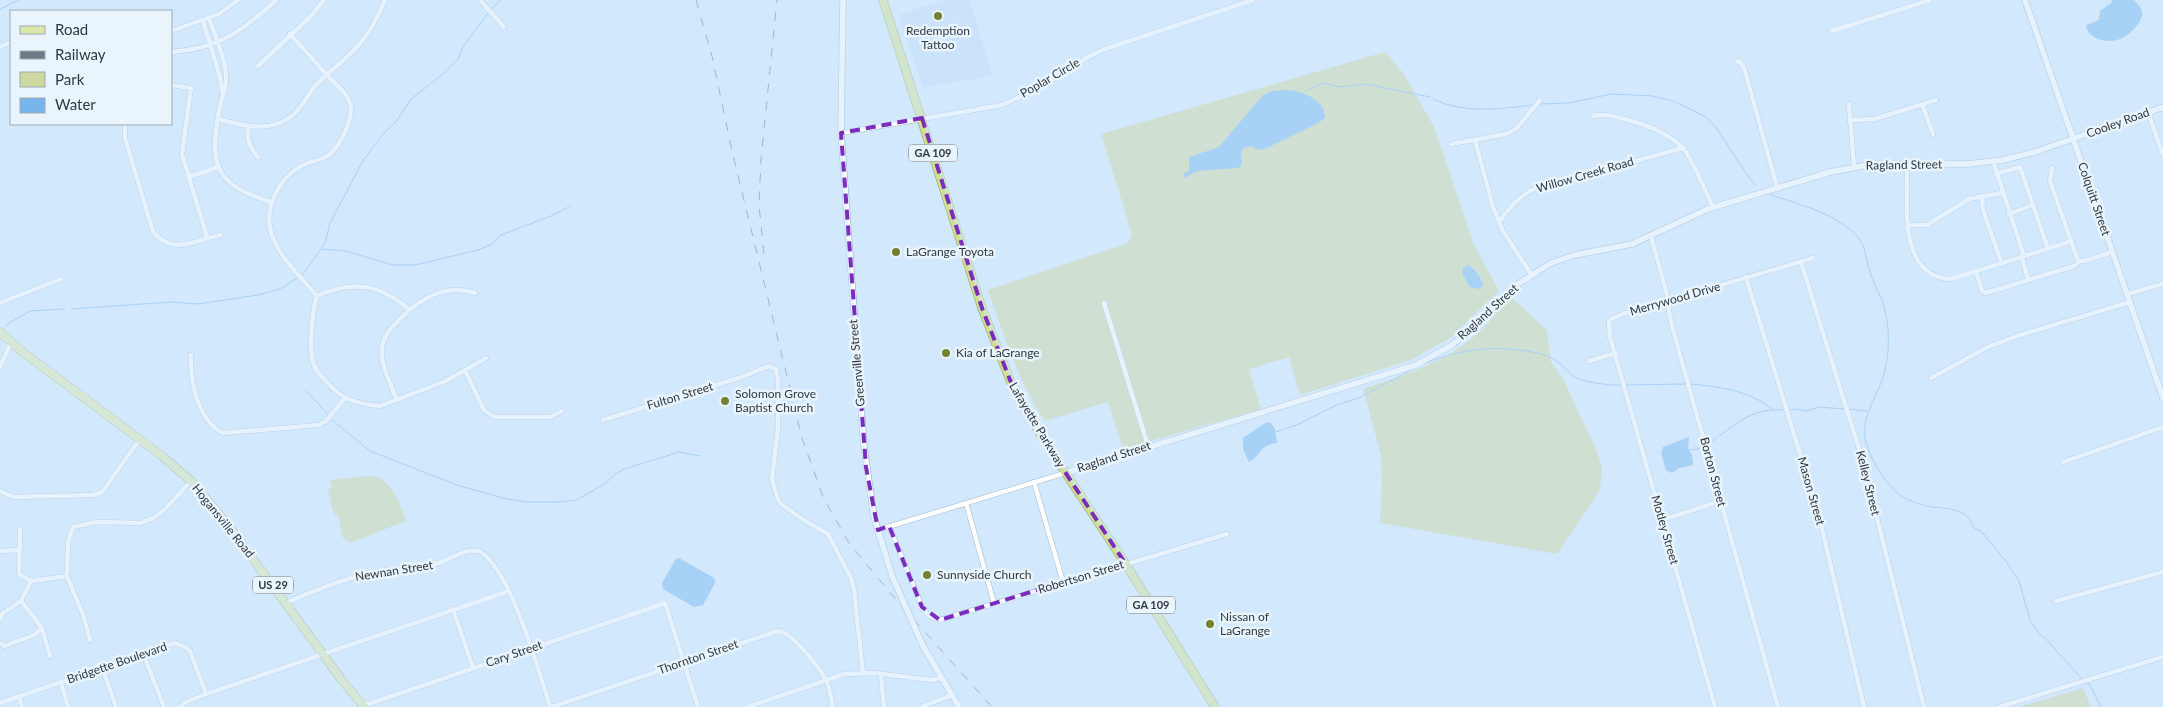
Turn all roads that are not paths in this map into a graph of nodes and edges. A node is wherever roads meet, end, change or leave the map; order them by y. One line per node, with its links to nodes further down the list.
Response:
1 (238, 0): 11 (street)
2 (276, 0): 17 (street)
3 (324, 0): 16 (street)
4 (385, 0): 21 (street)
5 (480, 0): 13 (street)
6 (844, 0): 35 (street, Greenville Street)
7 (883, 0): 30 (highway, Lafayette Parkway / GA 109)
8 (1253, 0): 30 (street, Poplar Circle)
9 (1930, 0): 14 (street)
10 (2025, 0): 37 (street, Colquitt Street)
11 (209, 18): 12 (street); 17 (street)
12 (203, 21): 15 (street); 17 (street)
13 (504, 27)
14 (1832, 30)
15 (172, 31)
16 (290, 34): 20 (street); 21 (street)
17 (214, 43): 18 (street); 31 (street)
18 (172, 52)
19 (1737, 61): 50 (street)
20 (258, 66)
21 (327, 75): 34 (street); 53 (street)
22 (172, 85): 49 (street)
23 (1540, 100): 38 (street)
24 (1936, 100): 26 (street)
25 (1849, 104): 32 (street)
26 (1922, 104): 32 (street); 36 (street)
27 (2163, 107): 28 (street, Cooley Road)
28 (2148, 112): 37 (street, Cooley Road); 41 (street)
29 (1593, 116): 40 (street)
30 (922, 118): 35 (street, Poplar Circle); 102 (highway, Lafayette Parkway / GA 109)
31 (218, 119): 34 (street); 46 (street)
32 (1850, 120): 45 (street)
33 (125, 125): 61 (street)
34 (248, 127): 42 (street)
35 (841, 133): 111 (street, Greenville Street)
36 (1933, 134)
37 (2073, 139): 43 (street, Ragland Street); 64 (street, Colquitt Street)
38 (1475, 140): 39 (street); 57 (street)
39 (1451, 144)
40 (1683, 148): 55 (street); 57 (street, Willow Creek Road)
41 (2163, 155)
42 (258, 157)
43 (1993, 162): 44 (street, Ragland Street); 48 (street)
44 (1907, 164): 45 (street, Ragland Street); 58 (street)
45 (1854, 166): 50 (street, Ragland Street)
46 (219, 167): 49 (street); 53 (street)
47 (2052, 168): 62 (street)
48 (1996, 174): 51 (street); 54 (street)
49 (188, 176): 61 (street)
50 (1777, 187): 55 (street, Ragland Street)
51 (2002, 193): 52 (street); 56 (street)
52 (1982, 196): 58 (street); 69 (street)
53 (271, 202): 78 (street)
54 (2033, 205): 56 (street); 63 (street)
55 (1713, 207): 60 (street, Ragland Street)
56 (2010, 214): 65 (street)
57 (1499, 222): 71 (street)
58 (1909, 226): 70 (street)
59 (221, 234): 61 (street)
60 (1651, 236): 71 (street, Ragland Street); 80 (street, Borton Street)
61 (207, 237)
62 (2072, 241): 63 (street); 67 (street)
63 (2048, 249): 65 (street)
64 (2112, 252): 67 (street); 77 (street, Colquitt Street)
65 (2023, 257): 69 (street); 74 (street)
66 (1813, 258): 68 (street, Merrywood Drive)
67 (2080, 261): 74 (street)
68 (1801, 262): 72 (street, Merrywood Drive); 164 (street, Kelley Street)
69 (2002, 264): 70 (street)
70 (1976, 272): 74 (street)
71 (1531, 274): 100 (street, Ragland Street)
72 (1746, 277): 80 (street, Merrywood Drive); 163 (street, Mason Street)
73 (61, 279): 79 (street)
74 (2028, 280)
75 (2163, 284): 77 (street)
76 (475, 293): 83 (street)
77 (2127, 294): 81 (street, Colquitt Street)
78 (317, 296): 83 (street); 93 (street)
79 (0, 302)
80 (1669, 302): 86 (street, Merrywood Drive); 106 (street, Borton Street)
81 (2130, 302): 92 (street); 94 (street, Colquitt Street)
82 (1104, 303): 100 (street)
83 (409, 309): 95 (street)
84 (0, 332): 85 (main road, Hogansville Road / US 29)
85 (11, 342): 90 (street); 99 (main road, Hogansville Road / US 29)
86 (1616, 353): 89 (street); 108 (street, Motley Street)
87 (191, 355): 93 (street)
88 (486, 358): 91 (street)
89 (1589, 362)
90 (0, 367)
91 (465, 370): 95 (street); 96 (street)
92 (1931, 378)
93 (345, 398): 95 (street)
94 (2163, 398)
95 (397, 400)
96 (562, 411)
97 (604, 420): 138 (street, Fulton Street)
98 (2163, 427): 101 (street)
99 (140, 439): 103 (main road, Hogansville Road / US 29); 105 (street)
100 (1148, 446): 102 (street, Ragland Street)
101 (2063, 462)
102 (1065, 473): 104 (street, Ragland Street); 115 (highway, Lafayette Parkway / GA 109)
103 (191, 481): 117 (street); 123 (main road, Hogansville Road / US 29)
104 (1034, 482): 107 (street, Ragland Street); 119 (street)
105 (0, 491)
106 (1720, 501): 108 (street); 162 (street, Borton Street)
107 (966, 503): 109 (street, Ragland Street); 124 (street)
108 (1662, 520): 161 (street, Motley Street)
109 (889, 526): 111 (street, Ragland Street); 124 (street, Robertson Street)
110 (20, 529): 113 (street)
111 (878, 530): 140 (street, Greenville Street, bridge)
112 (1227, 534): 115 (street, Robertson Street)
113 (20, 550): 114 (street); 118 (street)
114 (0, 551)
115 (1125, 563): 119 (street, Robertson Street); 160 (highway, Lafayette Parkway / GA 109)
116 (2163, 572): 122 (street)
117 (67, 576): 118 (street); 128 (street)
118 (31, 580): 121 (street)
119 (1063, 582): 124 (street, Robertson Street)
120 (509, 591): 123 (street, Newnan Street); 125 (street); 130 (street, Newnan Street)
121 (21, 601): 126 (street); 127 (street)
122 (2056, 601)
123 (286, 603): 132 (main road, Hogansville Road / US 29)
124 (994, 603)
125 (453, 610): 132 (street); 137 (street)
126 (0, 619)
127 (42, 628): 129 (street); 133 (street)
128 (90, 640)
129 (0, 644)
130 (530, 648): 135 (street, Cary Street); 137 (street, Cary Street); 153 (street, Newnan Street)
131 (144, 653): 136 (street, Bridgette Boulevard); 143 (street, Bridgette Boulevard); 150 (street)
132 (323, 654): 143 (street); 152 (main road, Hogansville Road / US 29)
133 (50, 656)
134 (2163, 657): 165 (street)
135 (685, 662): 141 (street, Thornton Street); 153 (street, Thornton Street); 154 (street)
136 (102, 667): 142 (street, Bridgette Boulevard); 149 (street)
137 (473, 668): 152 (street, Cary Street)
138 (863, 673): 139 (street); 141 (street)
139 (881, 675): 140 (street); 157 (street)
140 (941, 678): 144 (street, Greenville Street)
141 (826, 680): 155 (street); 156 (street)
142 (61, 683): 145 (street, Bridgette Boulevard); 148 (street)
143 (206, 694): 151 (street)
144 (952, 695): 158 (street); 159 (street, Greenville Street)
145 (19, 697): 146 (street, Bridgette Boulevard); 147 (street)
146 (0, 703)
147 (22, 707)
148 (68, 707)
149 (116, 707)
150 (164, 707)
151 (180, 707)
152 (362, 707)
153 (551, 707)
154 (698, 707)
155 (748, 707)
156 (833, 707)
157 (884, 707)
158 (921, 707)
159 (960, 707)
160 (1215, 707)
161 (1715, 707)
162 (1778, 707)
163 (1864, 707)
164 (1924, 707)
165 (1999, 707)

